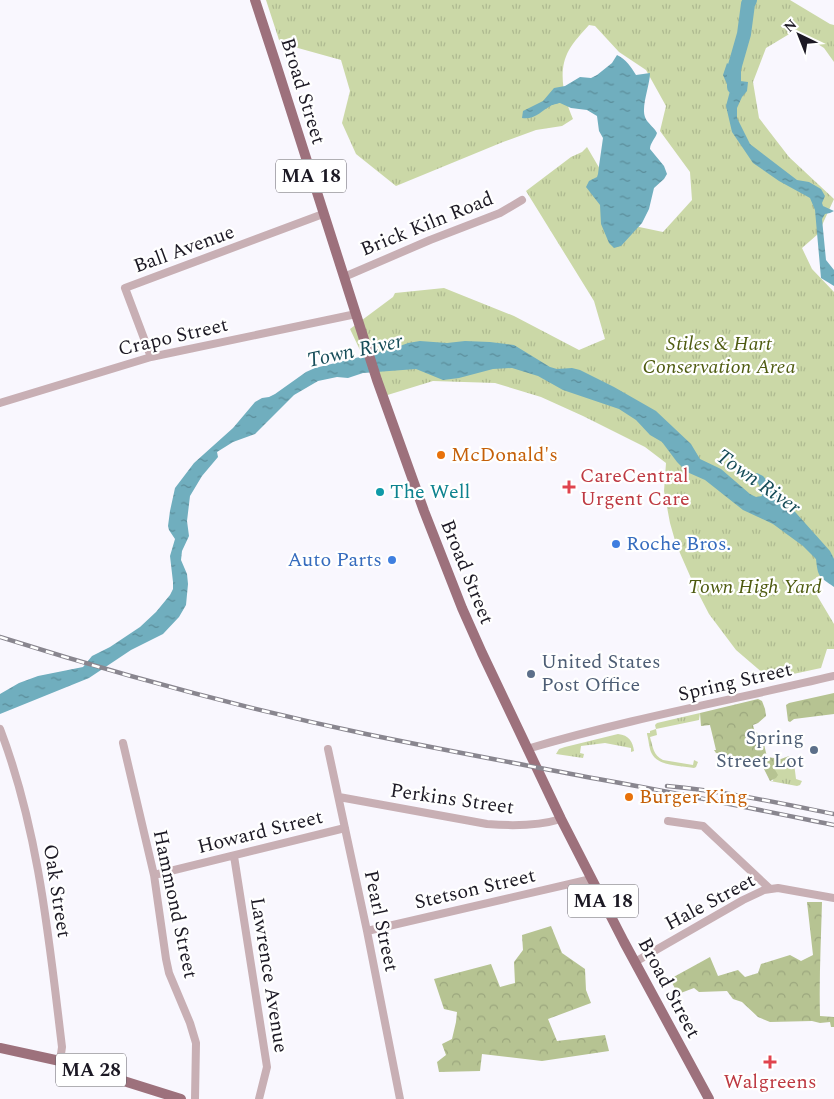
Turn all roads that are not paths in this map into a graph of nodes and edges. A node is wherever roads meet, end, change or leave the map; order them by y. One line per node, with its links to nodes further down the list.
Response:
1 (255, 0): 3 (main road, Broad Street / MA 18)
2 (522, 200): 4 (street, Brick Kiln Road)
3 (323, 214): 4 (main road, Broad Street / MA 18); 6 (street, Ball Avenue)
4 (344, 277): 5 (main road, Broad Street / MA 18)
5 (356, 314): 6 (street, Crapo Street); 12 (main road, Broad Street / MA 18)
6 (151, 357): 7 (street, Crapo Street)
7 (0, 403)
8 (834, 676): 12 (street, Spring Street)
9 (0, 730): 25 (street, Oak Street)
10 (123, 743): 18 (street, Hammond Street)
11 (328, 749): 13 (street, Pearl Street)
12 (527, 749): 14 (main road, Broad Street / MA 18)
13 (338, 797): 14 (street, Perkins Street); 16 (street, Pearl Street)
14 (561, 819): 19 (main road, Broad Street / MA 18)
15 (668, 821): 20 (street)
16 (345, 828): 17 (street, Howard Street); 22 (street, Pearl Street)
17 (234, 856): 18 (street, Howard Street); 28 (street, Lawrence Avenue)
18 (154, 875): 27 (street, Hammond Street)
19 (591, 879): 22 (street, Stetson Street); 23 (main road, Broad Street / MA 18)
20 (770, 889): 21 (street, Hale Street); 23 (street, Hale Street)
21 (834, 898)
22 (367, 931): 29 (street, Pearl Street)
23 (635, 962): 30 (main road, Broad Street / MA 18)
24 (0, 1048): 25 (main road, MA 28)
25 (60, 1061): 26 (main road, MA 28)
26 (181, 1099)
27 (195, 1099)
28 (259, 1099)
29 (400, 1099)
30 (709, 1099)

